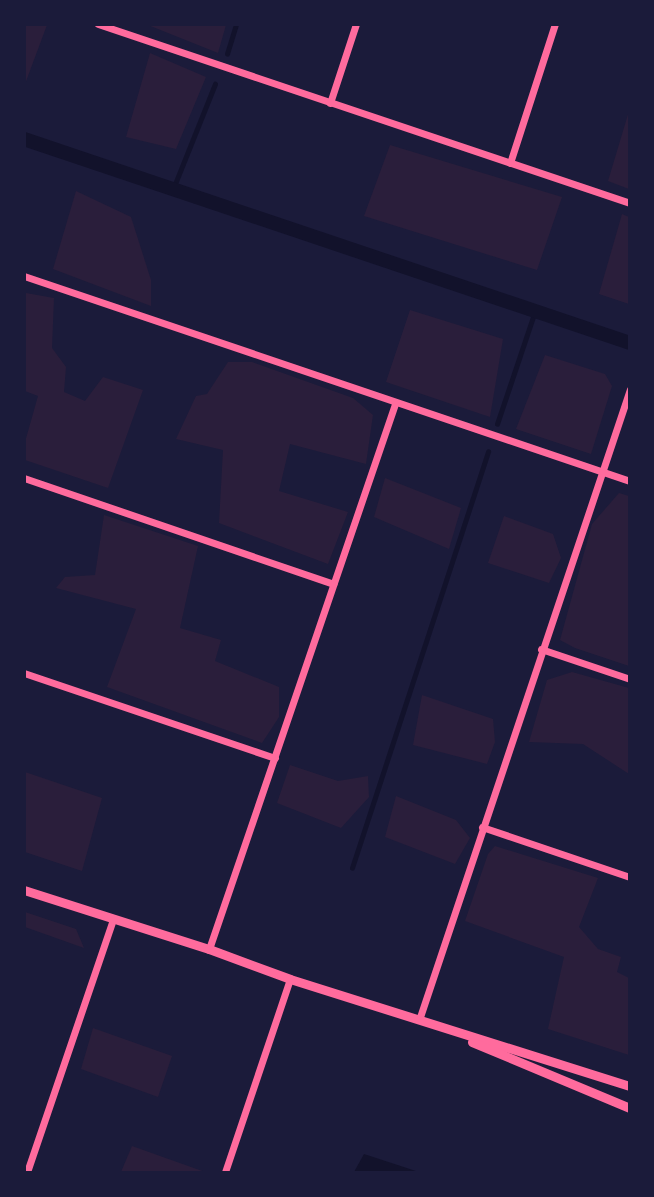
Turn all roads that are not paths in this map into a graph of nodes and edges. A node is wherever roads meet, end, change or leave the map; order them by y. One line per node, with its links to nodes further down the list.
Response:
1 (98, 24): 4 (street)
2 (356, 24): 5 (street)
3 (555, 24): 6 (street)
4 (124, 29): 5 (street)
5 (330, 103): 6 (street)
6 (510, 163): 7 (street)
7 (629, 203)
8 (24, 276): 10 (street)
9 (629, 389): 11 (street)
10 (395, 404): 11 (street); 14 (street)
11 (601, 472): 13 (street); 15 (street)
12 (24, 478): 14 (street)
13 (629, 481)
14 (333, 583): 18 (street)
15 (541, 649): 17 (street); 19 (street)
16 (24, 673): 18 (street)
17 (629, 679)
18 (275, 758): 23 (street)
19 (482, 827): 20 (street); 25 (street)
20 (629, 877)
21 (24, 890): 22 (street)
22 (113, 920): 23 (street); 28 (street)
23 (209, 949): 24 (street)
24 (290, 979): 25 (street); 29 (street)
25 (419, 1020): 26 (street); 27 (street)
26 (629, 1086)
27 (629, 1108)
28 (27, 1172)
29 (225, 1172)

